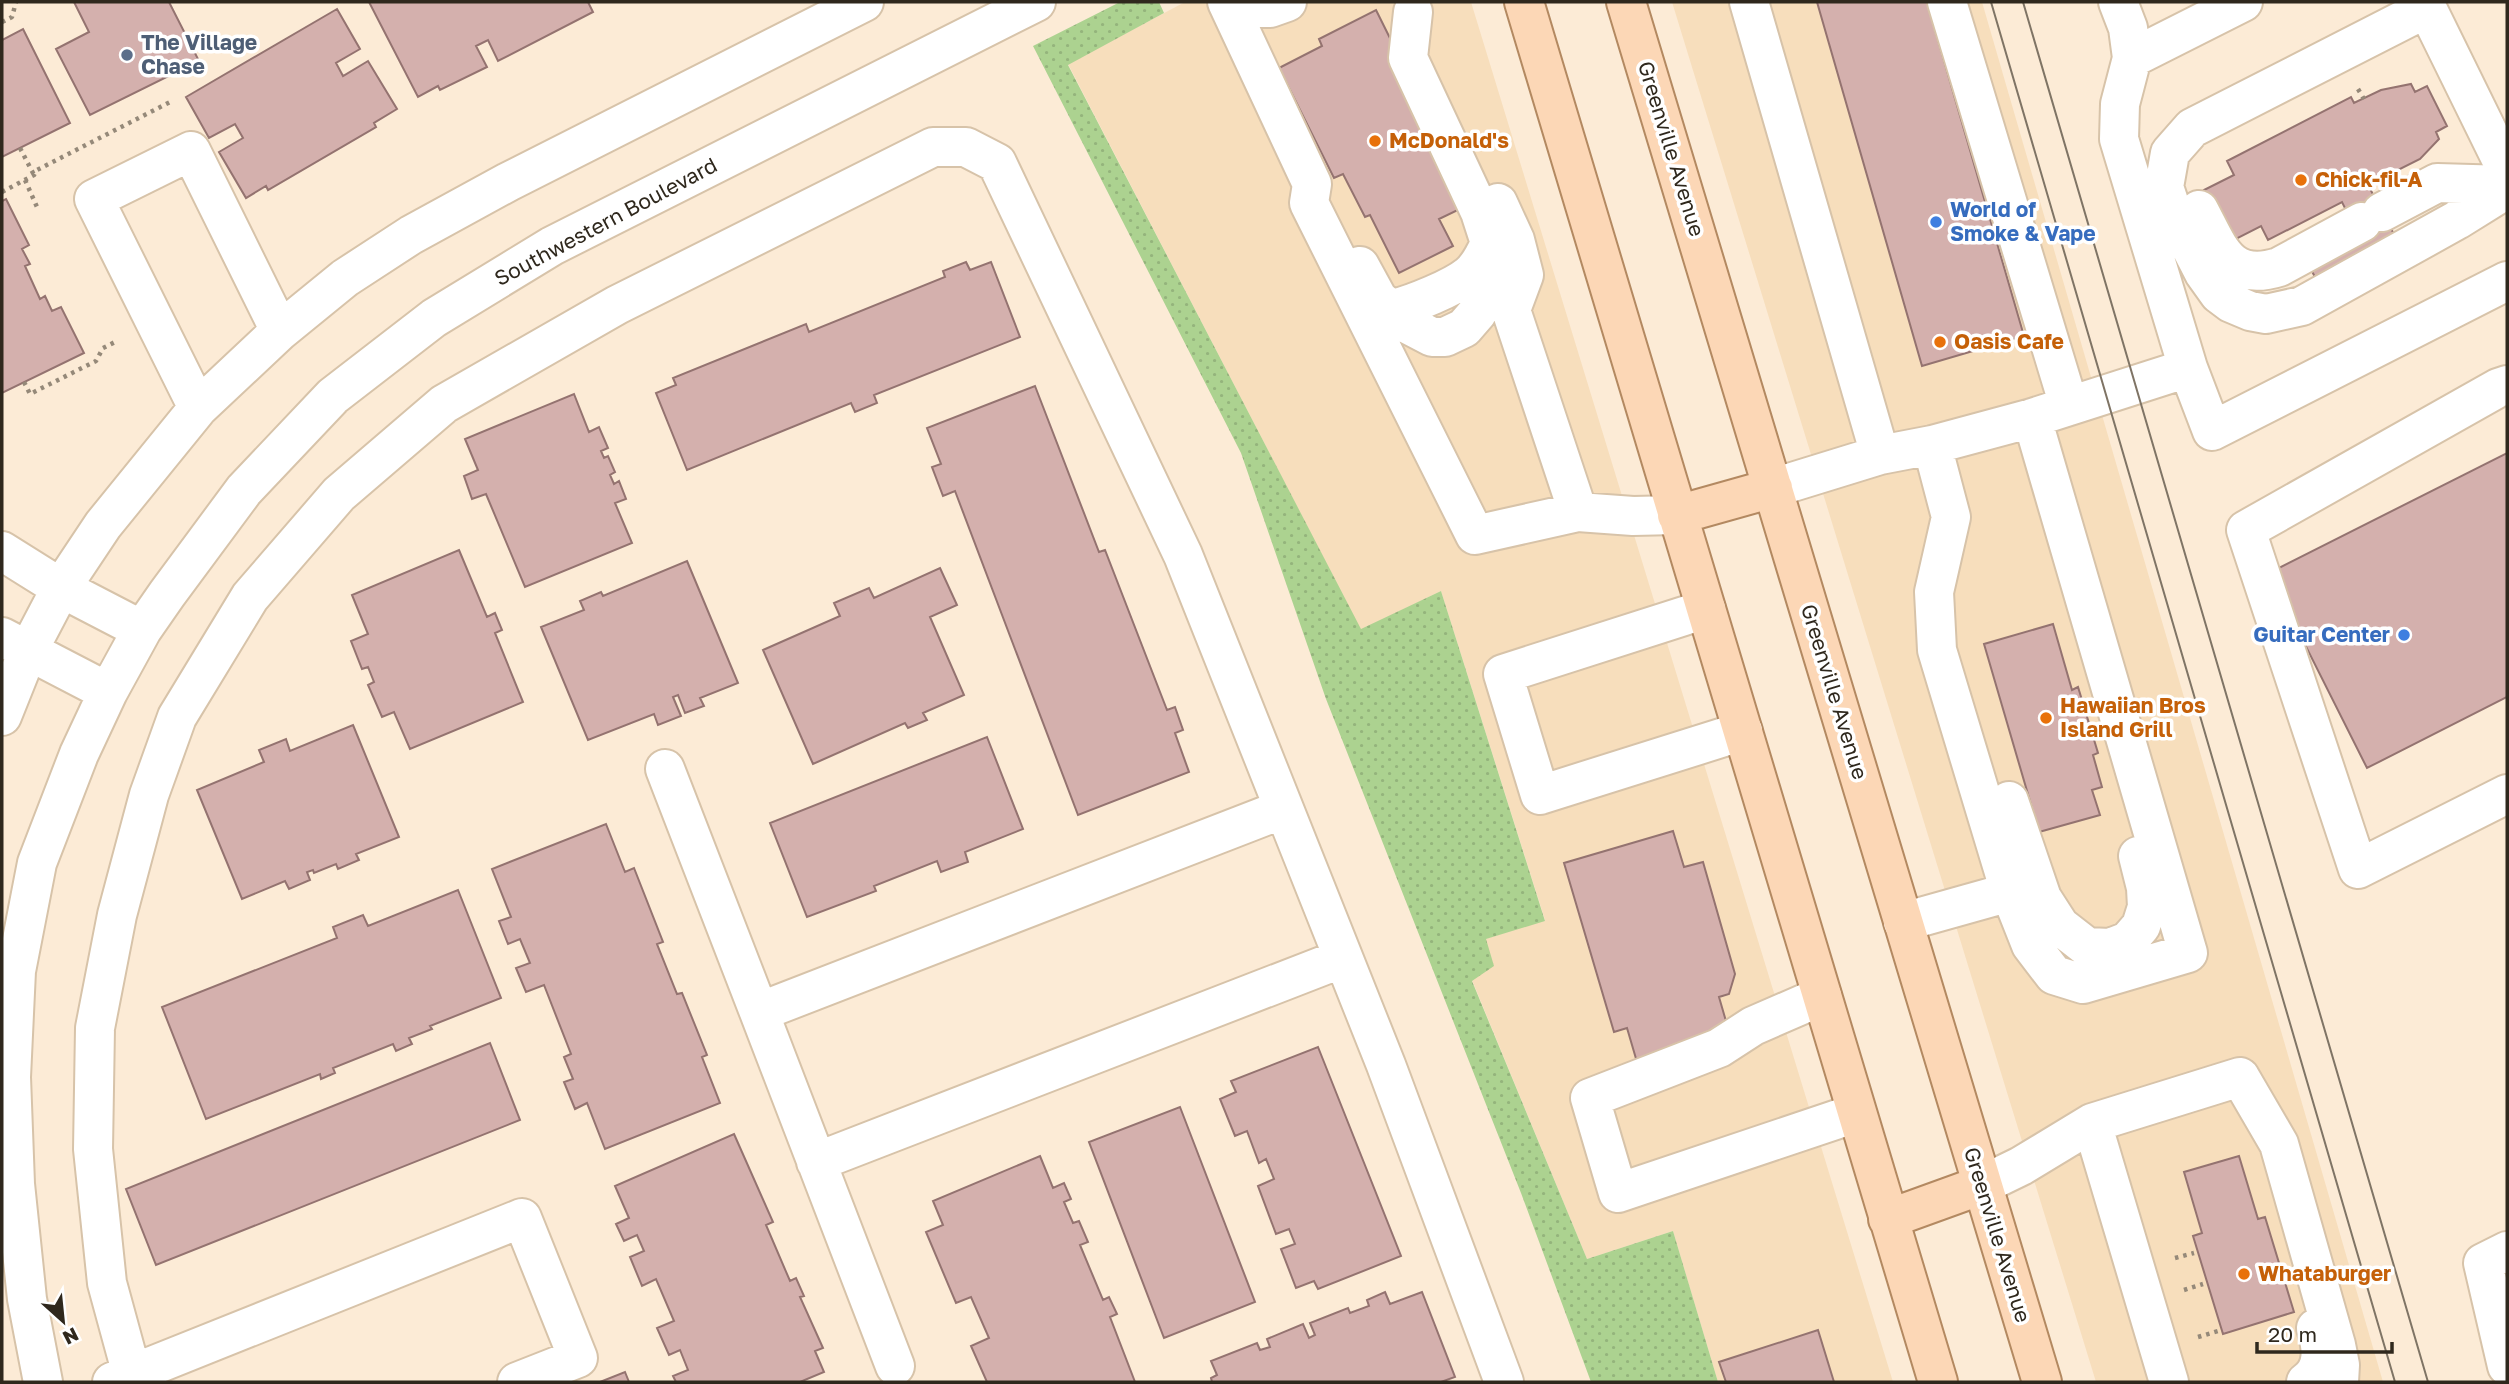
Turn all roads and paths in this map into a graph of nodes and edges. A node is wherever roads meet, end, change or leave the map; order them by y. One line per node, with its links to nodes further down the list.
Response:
1 (16, 2): 14 (path)
2 (864, 2): 27 (street)
3 (1036, 2): 43 (street, Southwestern Boulevard)
4 (1287, 2): 11 (street)
5 (1524, 2): 38 (main road)
6 (1626, 2): 36 (main road, Greenville Avenue)
7 (1749, 2): 35 (street)
8 (1947, 2): 31 (street)
9 (2119, 2): 15 (street)
10 (2244, 2): 15 (street)
11 (1229, 5): 21 (street)
12 (1413, 7): 21 (street); 37 (street)
13 (2428, 11): 18 (street); 22 (street); 22 (street)
14 (2, 22)
15 (2132, 58): 28 (street)
16 (172, 101): 19 (path)
17 (20, 148): 19 (path)
18 (2507, 171)
19 (34, 175): 20 (path)
20 (25, 180): 23 (path); 24 (path)
21 (1311, 184): 37 (street)
22 (2507, 187)
23 (2, 192)
24 (37, 207)
25 (2507, 281): 28 (street)
26 (155, 322): 27 (street); 29 (path); 32 (street)
27 (280, 331): 32 (street)
28 (2188, 368): 31 (street)
29 (24, 382)
30 (2507, 385): 50 (street)
31 (2069, 406): 33 (street)
32 (198, 408): 40 (street)
33 (2032, 418): 34 (street); 45 (street)
34 (1932, 445): 35 (street); 41 (street)
35 (1881, 455): 36 (street)
36 (1773, 488): 38 (main road); 53 (main road, Greenville Avenue)
37 (1578, 512): 38 (street)
38 (1677, 515): 42 (main road)
39 (2, 551): 40 (street)
40 (61, 588): 43 (street); 44 (street)
41 (1934, 592): 45 (street); 52 (street)
42 (1706, 609): 48 (main road); 48 (street)
43 (142, 630): 46 (street, Southwestern Boulevard)
44 (15, 644): 46 (street); 47 (street)
45 (2107, 675): 52 (street)
46 (107, 692): 68 (street, Southwestern Boulevard)
47 (2, 716)
48 (1743, 731): 55 (main road)
49 (665, 769): 56 (street)
50 (2507, 794)
51 (1283, 809): 54 (street); 56 (street); 67 (street)
52 (2010, 892): 53 (street)
53 (1903, 922): 61 (main road, Greenville Avenue)
54 (1343, 958): 60 (street); 70 (street)
55 (1822, 996): 58 (main road); 58 (street)
56 (759, 1012): 60 (street)
57 (2241, 1077): 59 (street); 74 (street); 75 (street)
58 (1856, 1114): 62 (main road)
59 (2092, 1123): 61 (street); 73 (street)
60 (816, 1162): 64 (street)
61 (1982, 1185): 62 (main road); 72 (main road, Greenville Avenue)
62 (1888, 1219): 71 (main road)
63 (2507, 1251): 65 (street)
64 (895, 1366)
65 (2507, 1366)
66 (173, 1371): 67 (street); 69 (street)
67 (126, 1380)
68 (43, 1382)
69 (517, 1382)
70 (1504, 1382)
71 (1938, 1382)
72 (2042, 1382)
73 (2169, 1382)
74 (2306, 1382)
75 (2339, 1382)

